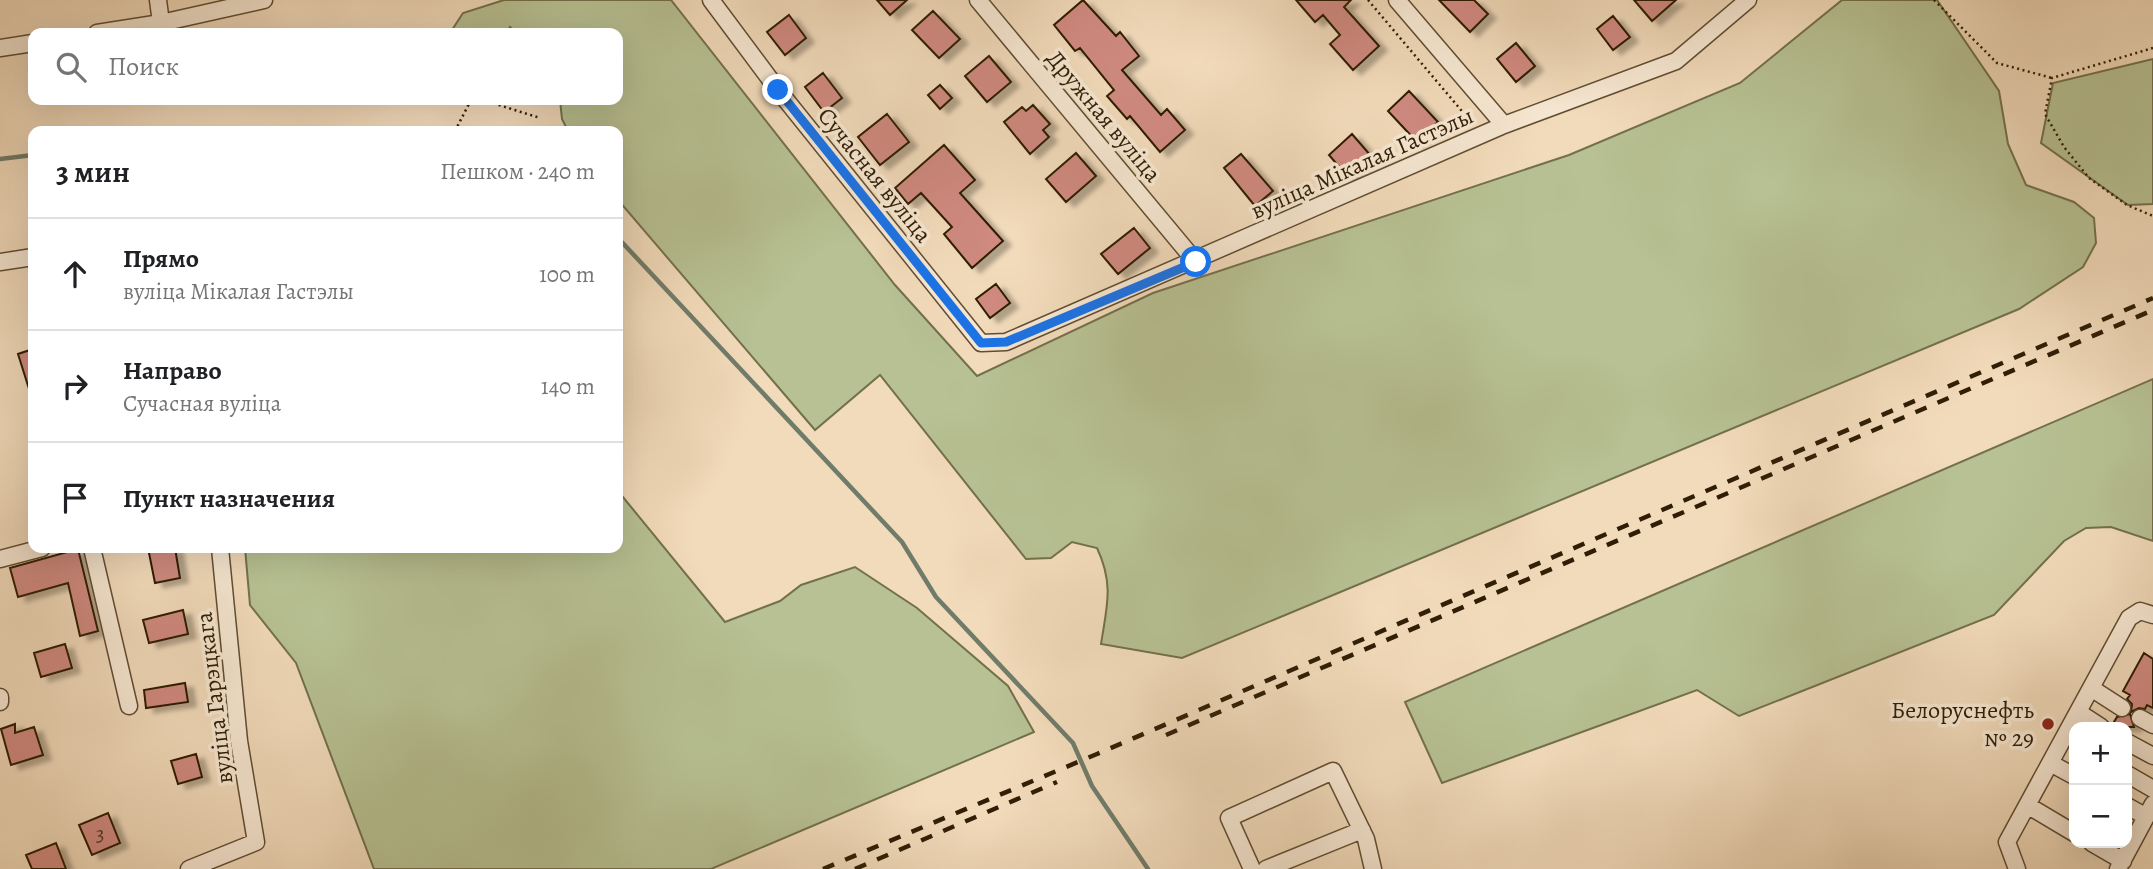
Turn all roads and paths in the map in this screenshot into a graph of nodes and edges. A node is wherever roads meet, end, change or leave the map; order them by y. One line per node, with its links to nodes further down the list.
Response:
1 (158, 0): 9 (street)
2 (264, 0): 9 (street)
3 (711, 0): 25 (street, Сучасная вуліца)
4 (978, 0): 24 (street, Дружная вуліца)
5 (1368, 0): 20 (path)
6 (1397, 0): 18 (street)
7 (1748, 0): 18 (street, вуліца Мікалая Гастэлы)
8 (1934, 0): 14 (path)
9 (160, 23): 10 (street)
10 (128, 28)
11 (28, 44): 12 (street)
12 (0, 48)
13 (2153, 48): 14 (path)
14 (2052, 78): 21 (path)
15 (468, 105): 19 (path)
16 (500, 105): 17 (path)
17 (540, 118)
18 (1504, 125): 20 (street, вуліца Мікалая Гастэлы)
19 (458, 126)
20 (1481, 135): 24 (street, вуліца Мікалая Гастэлы)
21 (2153, 216)
22 (28, 258): 23 (street)
23 (0, 262)
24 (1196, 262): 25 (street, вуліца Мікалая Гастэлы)
25 (981, 343)
26 (28, 552): 29 (street)
27 (93, 553): 32 (street)
28 (220, 553): 50 (street, вуліца Гарэцкага)
29 (0, 559)
30 (2153, 615): 31 (street)
31 (2091, 688): 33 (street); 34 (street)
32 (129, 706)
33 (2122, 708)
34 (2078, 712): 35 (street); 36 (street)
35 (2075, 722)
36 (2093, 722)
37 (2069, 741): 40 (street)
38 (2132, 745): 39 (street)
39 (2153, 757)
40 (2050, 763): 41 (street); 44 (street)
41 (2069, 773)
42 (2132, 777): 43 (street)
43 (2153, 789)
44 (2027, 805): 47 (street); 54 (street)
45 (2149, 810): 49 (street)
46 (1362, 830): 51 (street); 52 (street); 53 (street)
47 (2069, 830)
48 (2098, 848): 49 (street)
49 (2120, 865)
50 (189, 869)
51 (1252, 869)
52 (1266, 869)
53 (1373, 869)
54 (2017, 869)

